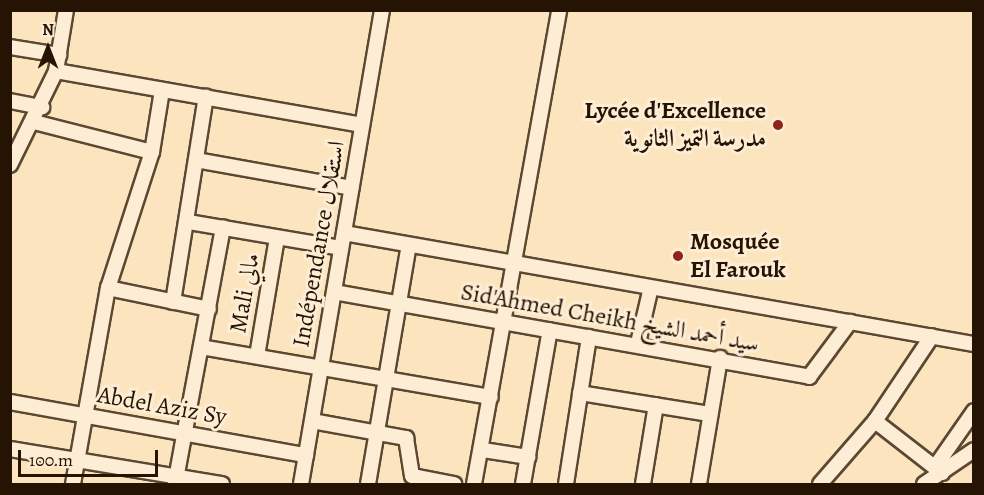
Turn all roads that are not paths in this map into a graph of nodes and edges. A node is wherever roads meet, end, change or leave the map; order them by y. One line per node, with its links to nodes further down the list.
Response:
1 (66, 10): 5 (street)
2 (382, 10): 12 (street, Indépendance استقلال)
3 (560, 10): 23 (street)
4 (10, 47): 5 (street)
5 (59, 55): 6 (street)
6 (56, 70): 7 (street); 10 (street)
7 (162, 90): 8 (street); 13 (street)
8 (206, 98): 12 (street); 15 (street)
9 (10, 101): 10 (street)
10 (42, 107): 11 (street)
11 (34, 122): 13 (street); 14 (street)
12 (362, 124): 16 (street, Indépendance استقلال)
13 (152, 152): 25 (street)
14 (12, 159)
15 (196, 160): 16 (street); 17 (street)
16 (351, 188): 19 (street, Indépendance استقلال)
17 (189, 222): 18 (street); 27 (street)
18 (223, 227): 20 (street); 29 (street)
19 (344, 233): 21 (street); 22 (street, Indépendance استقلال)
20 (278, 238): 22 (street); 38 (street, Mali مالي)
21 (410, 245): 23 (street); 28 (street)
22 (341, 249): 26 (street, Indépendance استقلال)
23 (516, 264): 24 (street); 30 (street)
24 (651, 287): 31 (street); 35 (street)
25 (108, 288): 27 (street); 48 (street)
26 (334, 292): 28 (street, Sid'Ahmed Cheikh سيد أحمد الشيخ); 40 (street, Indépendance استقلال)
27 (173, 302): 29 (street)
28 (399, 303): 30 (street, Sid'Ahmed Cheikh سيد أحمد الشيخ); 41 (street)
29 (208, 309): 37 (street)
30 (504, 322): 32 (street, Sid'Ahmed Cheikh سيد أحمد الشيخ); 43 (street)
31 (850, 322): 33 (street); 39 (street, Sid'Ahmed Cheikh سيد أحمد الشيخ)
32 (550, 330): 34 (street, Sid'Ahmed Cheikh سيد أحمد الشيخ); 57 (street)
33 (932, 336): 36 (street); 50 (street)
34 (589, 337): 35 (street, Sid'Ahmed Cheikh سيد أحمد الشيخ); 42 (street)
35 (638, 344): 39 (street, Sid'Ahmed Cheikh سيد أحمد الشيخ)
36 (974, 344)
37 (201, 347): 38 (street); 51 (street)
38 (257, 356): 40 (street)
39 (720, 358): 47 (street)
40 (321, 365): 41 (street); 49 (street, Indépendance استقلال)
41 (385, 376): 43 (street); 52 (street)
42 (580, 393): 45 (street); 69 (street)
43 (491, 397): 54 (street)
44 (10, 402): 48 (street, Abdel Aziz Sy)
45 (656, 405): 47 (street); 70 (street)
46 (974, 411): 59 (street)
47 (710, 414): 71 (street)
48 (84, 415): 51 (street, Abdel Aziz Sy); 58 (street)
49 (312, 421): 52 (street); 56 (street, Indépendance استقلال)
50 (875, 421): 59 (street); 61 (street)
51 (184, 431): 56 (street, Abdel Aziz Sy); 60 (street)
52 (376, 432): 65 (street); 66 (street)
53 (10, 449): 58 (street)
54 (483, 450): 57 (street); 67 (street)
55 (974, 450): 59 (street)
56 (306, 455): 64 (street, Indépendance استقلال)
57 (528, 457): 68 (street)
58 (76, 462): 60 (street); 62 (street)
59 (938, 470): 72 (street)
60 (175, 481): 63 (street)
61 (826, 482)
62 (73, 484)
63 (222, 484)
64 (301, 484)
65 (368, 484)
66 (454, 484)
67 (474, 484)
68 (523, 484)
69 (566, 484)
70 (643, 484)
71 (699, 484)
72 (924, 484)

